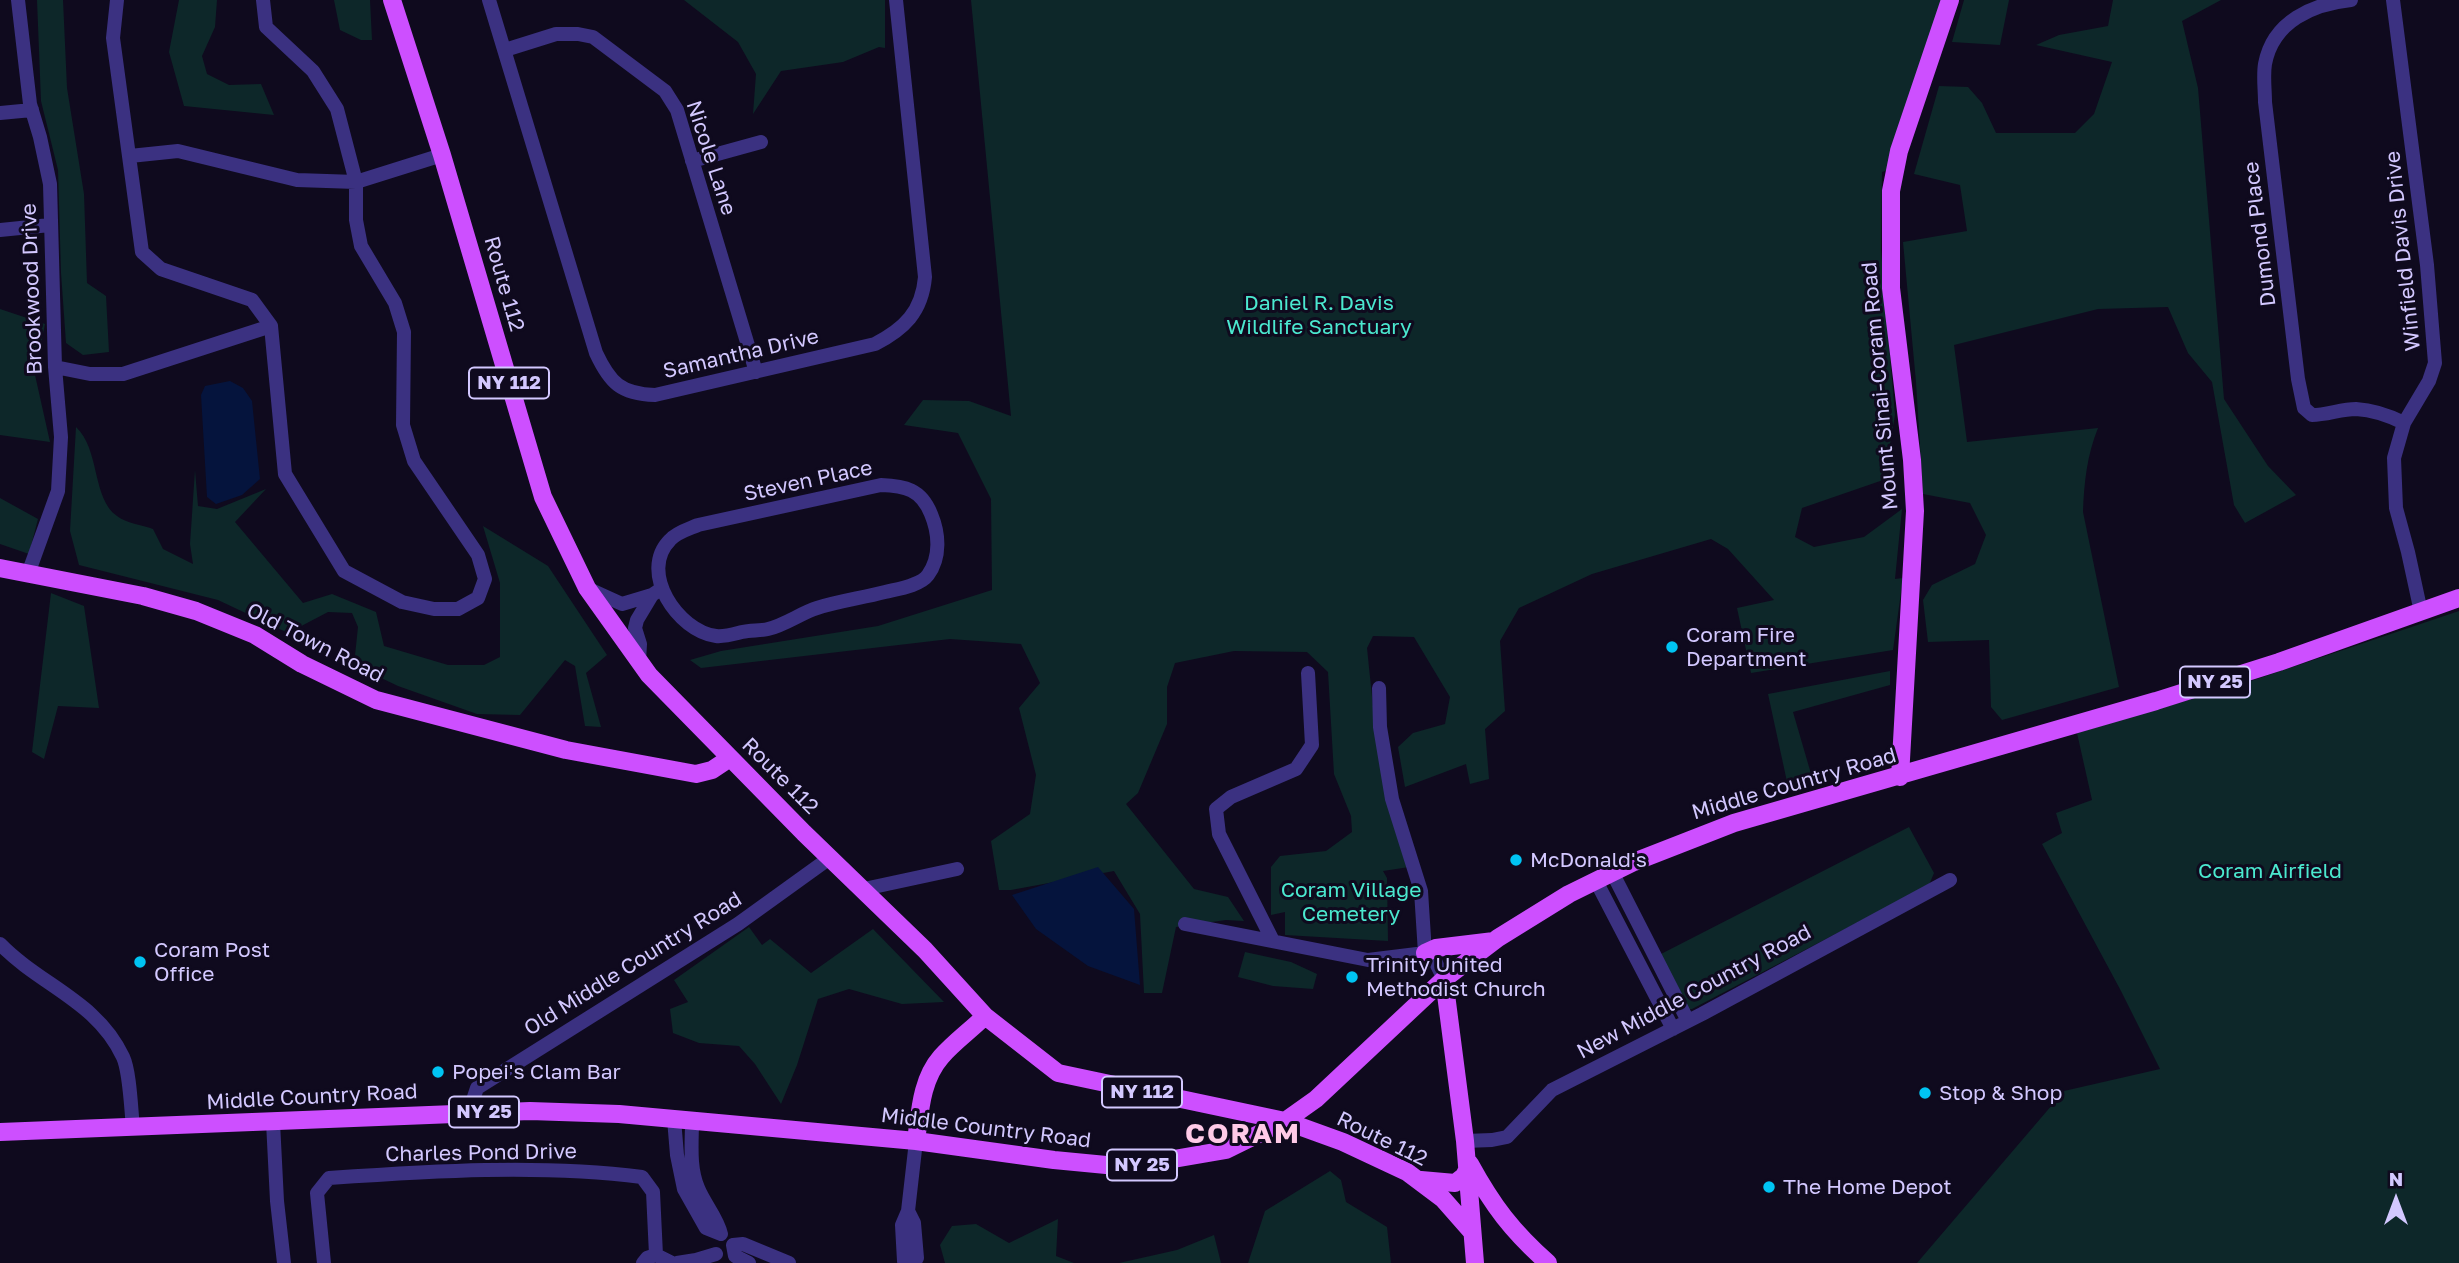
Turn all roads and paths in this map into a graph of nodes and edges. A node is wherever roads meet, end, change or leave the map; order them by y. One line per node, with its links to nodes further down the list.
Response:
1 (18, 0): 11 (street, Brookwood Drive)
2 (117, 0): 15 (street)
3 (263, 0): 17 (street)
4 (392, 0): 14 (main road, Route 112 / NY 112)
5 (489, 0): 10 (street, Samantha Drive)
6 (896, 0): 22 (street, Samantha Drive)
7 (1950, 0): 34 (main road, Mount Sinai-Coram Road)
8 (2351, 0): 23 (street, Dumond Place)
9 (2393, 0): 23 (street, Winfield Davis Drive)
10 (505, 50): 16 (street, Nicole Lane); 22 (street, Samantha Drive)
11 (32, 110): 12 (street); 18 (street, Brookwood Drive)
12 (0, 113)
13 (761, 142): 16 (street)
14 (442, 155): 17 (street); 26 (main road, Route 112 / NY 112)
15 (131, 156): 17 (street); 20 (street)
16 (692, 161): 22 (street, Nicole Lane)
17 (356, 182): 20 (street)
18 (50, 225): 19 (street); 21 (street, Brookwood Drive)
19 (0, 230)
20 (271, 326): 21 (street)
21 (55, 367): 25 (street, Brookwood Drive)
22 (756, 372)
23 (2404, 423): 29 (street, Winfield Davis Drive)
24 (0, 568): 25 (main road, Old Town Road)
25 (28, 574): 33 (main road, Old Town Road)
26 (587, 588): 27 (street); 30 (main road, Route 112 / NY 112)
27 (657, 592): 27 (street, Steven Place); 30 (street, Steven Place)
28 (2459, 598): 29 (main road, Middle Country Road / NY 25)
29 (2421, 612): 34 (main road, Middle Country Road / NY 25)
30 (639, 661): 33 (main road, Route 112 / NY 112)
31 (1308, 673): 42 (street)
32 (1378, 688): 45 (street)
33 (730, 758): 35 (main road, Route 112 / NY 112)
34 (1900, 777): 37 (main road, Middle Country Road / NY 25)
35 (831, 858): 40 (main road, Route 112 / NY 112); 50 (street, Old Middle Country Road)
36 (957, 869): 40 (street)
37 (1612, 872): 39 (main road, Middle Country Road / NY 25); 48 (street)
38 (1950, 880): 48 (street, New Middle Country Road)
39 (1595, 881): 43 (main road, Middle Country Road / NY 25); 49 (street)
40 (864, 890): 47 (main road, Route 112 / NY 112)
41 (1185, 924): 42 (street)
42 (1273, 941): 45 (street)
43 (1494, 941): 45 (main road); 46 (main road, Middle Country Road / NY 25)
44 (0, 944): 55 (street)
45 (1425, 953): 46 (street)
46 (1444, 979): 53 (main road, Middle Country Road / NY 25); 58 (main road)
47 (985, 1016): 53 (main road, Route 112 / NY 112); 57 (main road)
48 (1688, 1021): 49 (street, New Middle Country Road)
49 (1672, 1029): 58 (street, New Middle Country Road)
50 (469, 1112): 51 (main road, Middle Country Road / NY 25); 54 (main road, Middle Country Road / NY 25)
51 (674, 1119): 52 (main road, Middle Country Road / NY 25); 62 (street)
52 (692, 1121): 57 (main road, Middle Country Road / NY 25); 62 (street)
53 (1285, 1121): 57 (main road, Middle Country Road / NY 25); 59 (main road, Route 112 / NY 112)
54 (273, 1122): 55 (main road, Middle Country Road / NY 25); 66 (street)
55 (133, 1128): 56 (main road, Middle Country Road / NY 25)
56 (0, 1132)
57 (916, 1141): 60 (street)
58 (1466, 1156): 59 (main road); 61 (main road); 65 (main road)
59 (1418, 1180): 61 (main road, Route 112 / NY 112)
60 (908, 1211): 73 (street); 74 (street)
61 (1472, 1232): 75 (main road)
62 (728, 1240): 64 (street); 71 (street); 72 (street)
63 (656, 1255): 67 (street, Charles Pond Drive); 68 (street); 69 (street)
64 (714, 1259): 70 (street)
65 (1547, 1262)
66 (284, 1263)
67 (324, 1263)
68 (643, 1263)
69 (671, 1263)
70 (677, 1263)
71 (749, 1263)
72 (789, 1263)
73 (906, 1263)
74 (914, 1263)
75 (1475, 1263)

